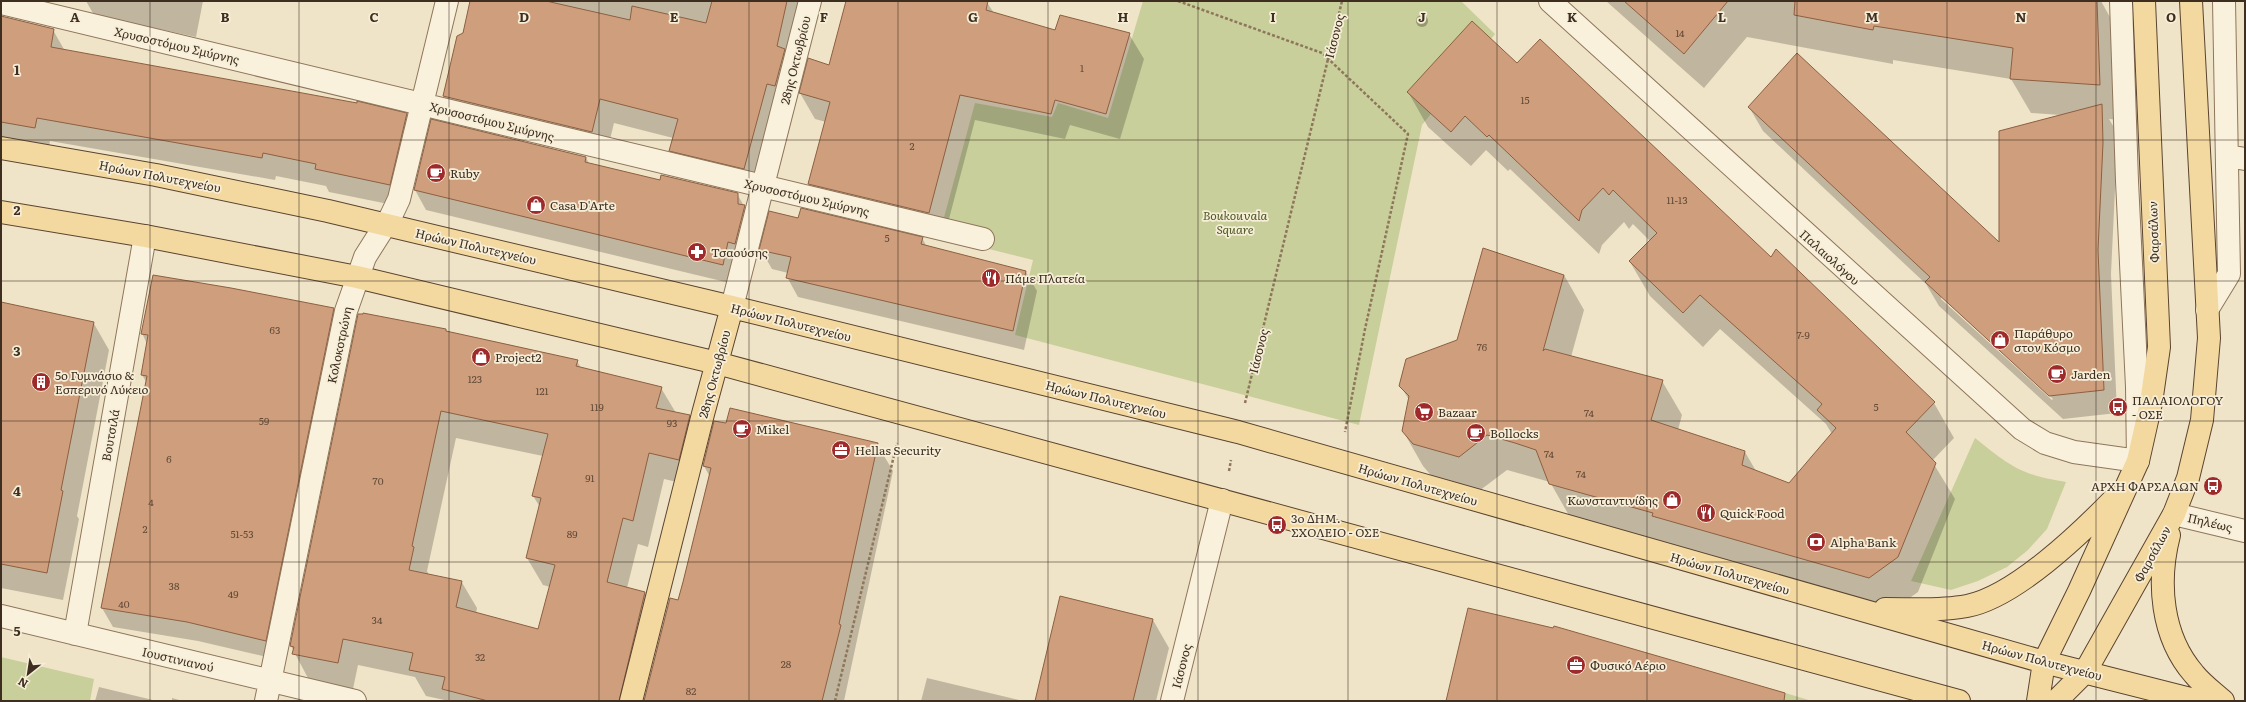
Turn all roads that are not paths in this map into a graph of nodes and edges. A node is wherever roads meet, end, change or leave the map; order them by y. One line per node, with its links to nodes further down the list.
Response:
1 (447, 1): 9 (street, Κολοκοτρώνη)
2 (810, 1): 12 (street, 28ης Οκτωβρίου)
3 (1550, 1): 21 (street, Παλαιολόγου)
4 (2121, 1): 21 (street, Φαρσάλων)
5 (2144, 1): 21 (main road, Φαρσάλων)
6 (2191, 1): 19 (main road, Φαρσάλων)
7 (2224, 1): 11 (street)
8 (1, 3): 9 (street, Χρυσοστόμου Σμύρνης)
9 (422, 103): 12 (street, Χρυσοστόμου Σμύρνης); 14 (street, Κολοκοτρώνη)
10 (1, 148): 14 (main road, Ηρώων Πολυτεχνείου)
11 (2236, 158): 19 (street)
12 (763, 187): 16 (street, Χρυσοστόμου Σμύρνης); 18 (street, 28ης Οκτωβρίου)
13 (1, 212): 15 (main road)
14 (386, 225): 17 (street, Κολοκοτρώνη); 18 (main road, Ηρώων Πολυτεχνείου)
15 (145, 236): 17 (main road); 28 (street, Βουτσιλά)
16 (983, 239)
17 (357, 277): 20 (main road); 31 (street, Κολοκοτρώνη)
18 (732, 307): 20 (main road, 28ης Οκτωβρίου); 26 (main road, Ηρώων Πολυτεχνείου)
19 (2207, 310): 24 (main road, Φαρσάλων)
20 (717, 363): 23 (main road); 33 (main road, 28ης Οκτωβρίου)
21 (2138, 461): 22 (main road, Φαρσάλων)
22 (2126, 486): 26 (main road); 29 (main road, Φαρσάλων)
23 (1222, 500): 34 (street, Ιάσονος); 35 (main road)
24 (2174, 514): 25 (street, Πηλέως); 30 (main road, Φαρσάλων); 39 (main road)
25 (2245, 531)
26 (1852, 608): 29 (main road, Ηρώων Πολυτεχνείου)
27 (1, 616): 28 (street, Ιουστινιανού)
28 (74, 634): 31 (street, Ιουστινιανού)
29 (2044, 662): 30 (main road, Ηρώων Πολυτεχνείου); 36 (main road, Φαρσάλων)
30 (2085, 672): 37 (main road, Φαρσάλων); 38 (main road, Ηρώων Πολυτεχνείου)
31 (268, 691): 32 (street, Ιουστινιανού)
32 (354, 701)
33 (631, 701)
34 (1172, 701)
35 (1959, 701)
36 (2038, 701)
37 (2056, 701)
38 (2198, 701)
39 (2223, 701)

